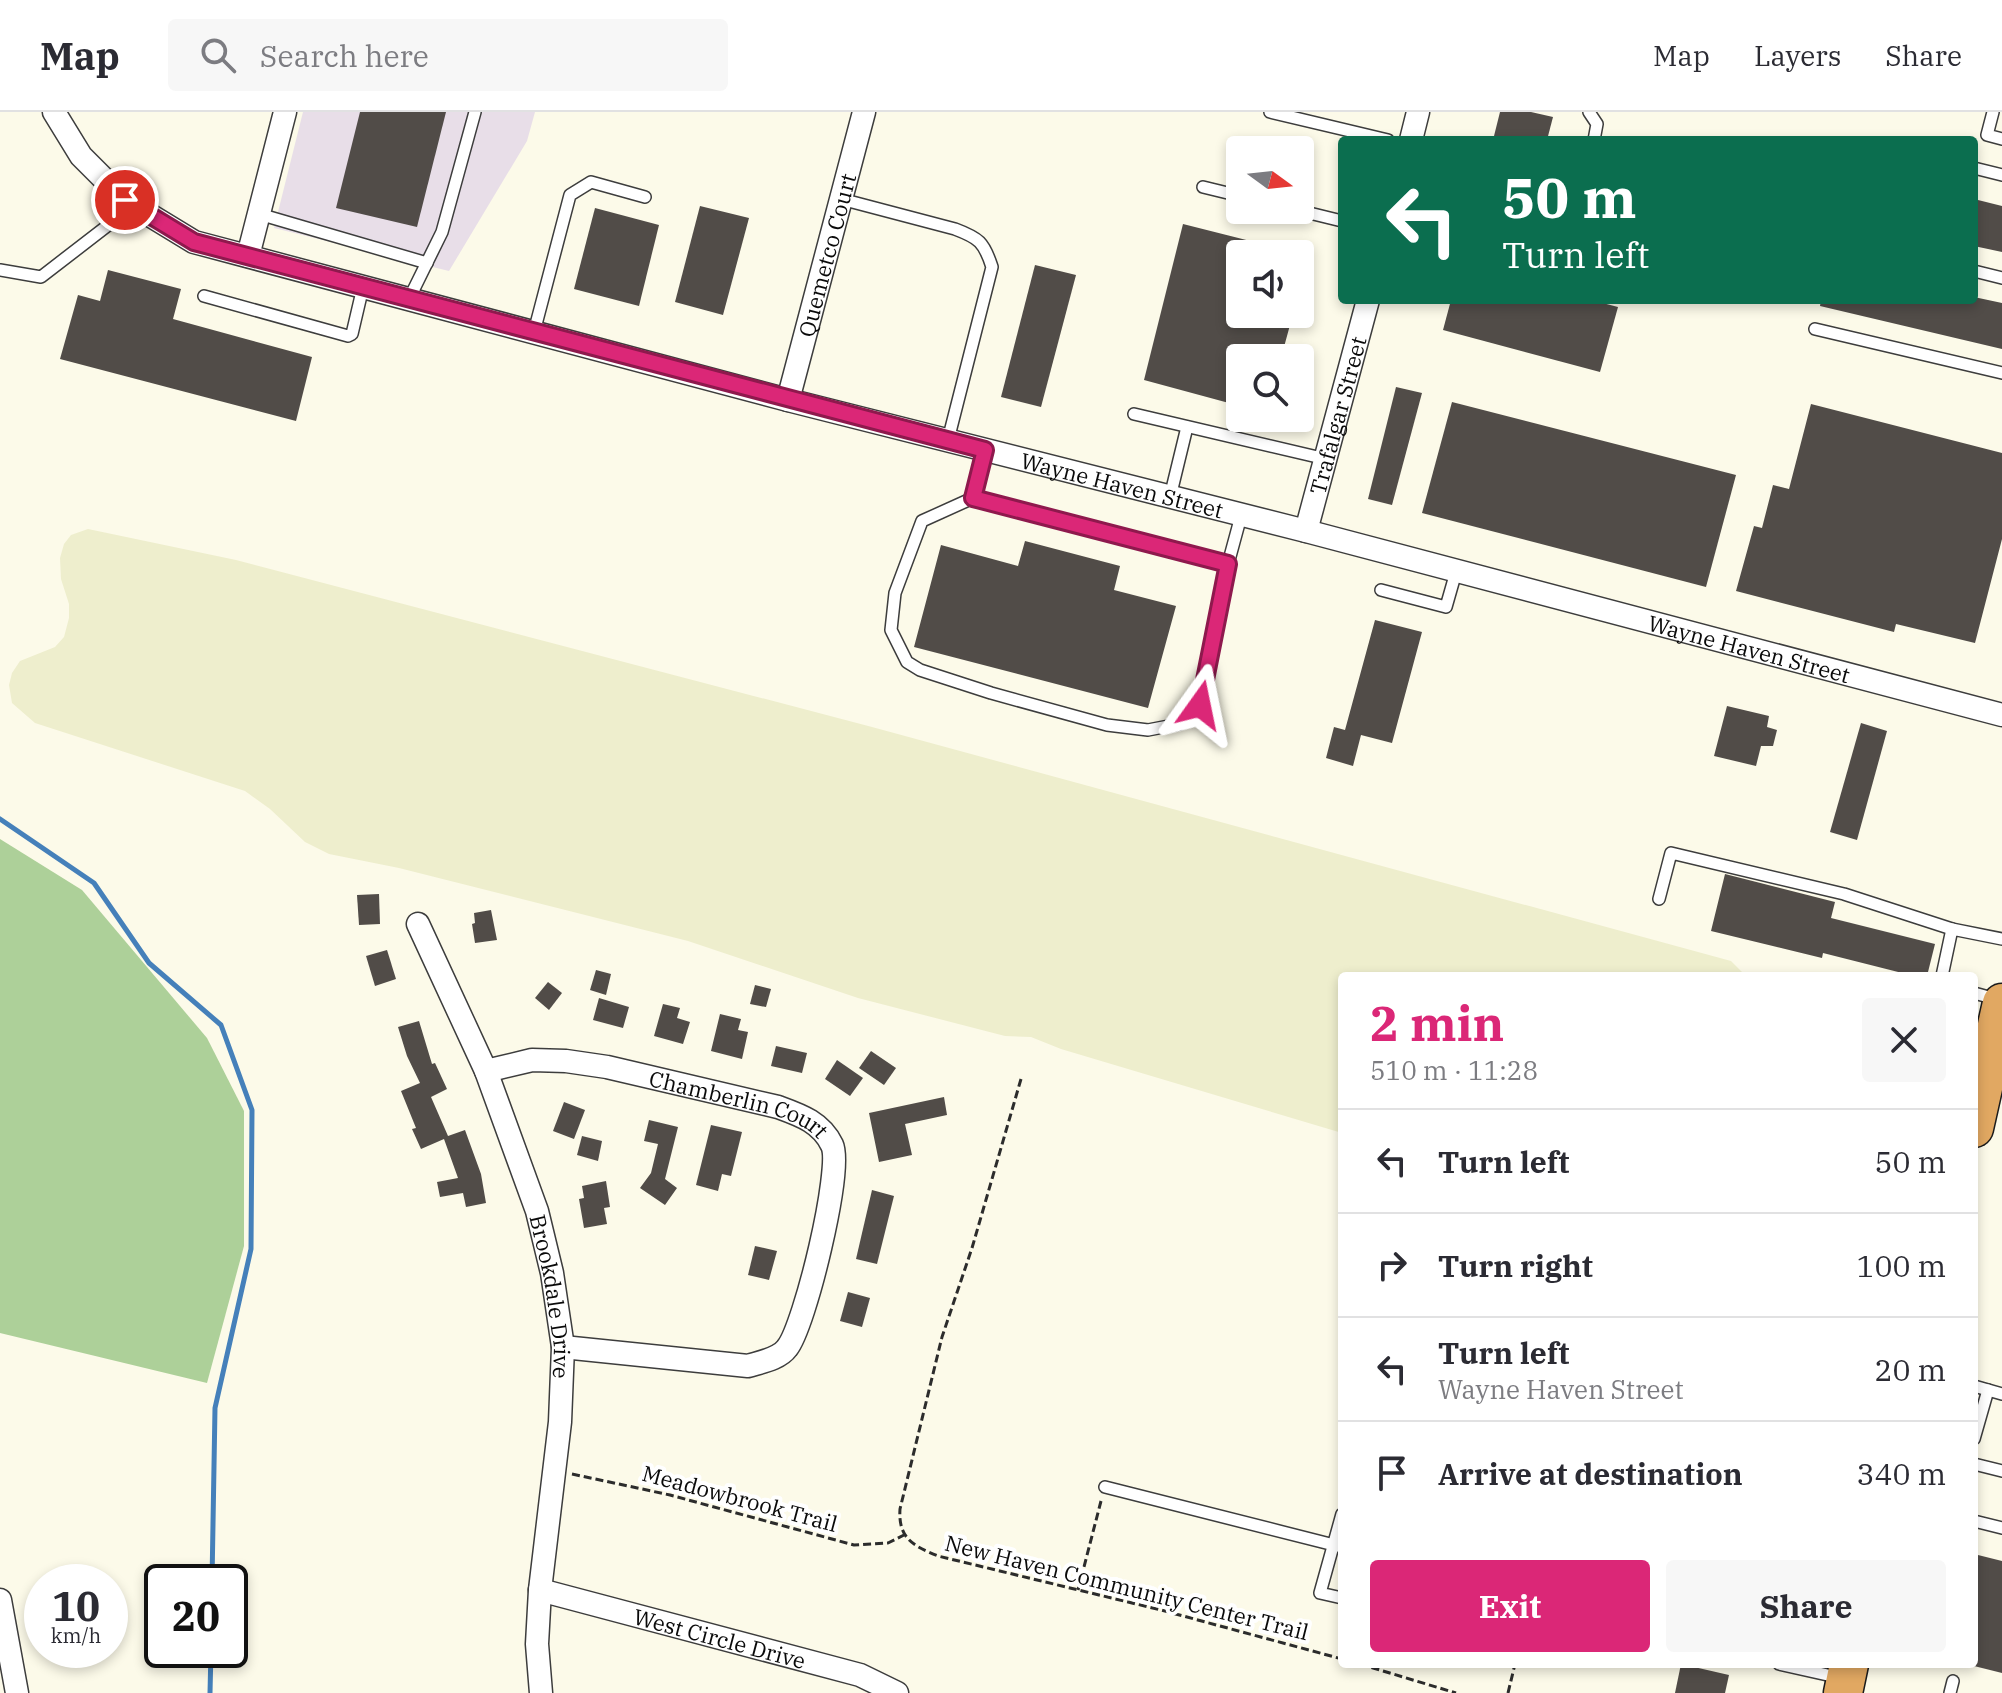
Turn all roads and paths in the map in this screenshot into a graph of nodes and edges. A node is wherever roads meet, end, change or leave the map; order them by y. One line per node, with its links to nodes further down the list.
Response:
1 (54, 112): 19 (street, Wayne Haven Street)
2 (285, 112): 20 (street)
3 (475, 112): 24 (lane)
4 (864, 112): 18 (street, Quemetco Court)
5 (1270, 112): 9 (lane)
6 (1418, 112): 10 (street)
7 (1589, 112): 11 (lane)
8 (1993, 112): 12 (lane)
9 (1371, 136)
10 (1412, 136)
11 (1595, 136)
12 (2002, 139)
13 (1978, 169): 14 (lane)
14 (2002, 175)
15 (1203, 187): 16 (lane)
16 (1226, 193)
17 (645, 197): 33 (lane)
18 (841, 199): 35 (street, Quemetco Court); 38 (lane)
19 (133, 206): 23 (street, Wayne Haven Street); 25 (lane)
20 (259, 214): 23 (street); 24 (lane)
21 (1314, 214): 22 (lane)
22 (1338, 220)
23 (248, 256): 28 (street, Wayne Haven Street)
24 (427, 263): 30 (lane)
25 (0, 270)
26 (1978, 272): 27 (lane)
27 (2002, 278)
28 (363, 287): 29 (lane); 30 (street, Wayne Haven Street)
29 (204, 296)
30 (409, 299): 33 (street, Wayne Haven Street)
31 (1367, 304): 40 (street, Trafalgar Street)
32 (1815, 329): 34 (lane)
33 (534, 332): 35 (street, Wayne Haven Street)
34 (2002, 373)
35 (788, 400): 38 (street, Wayne Haven Street)
36 (1134, 414): 37 (lane)
37 (1187, 427): 40 (lane); 41 (lane)
38 (948, 440): 39 (street, Wayne Haven Street)
39 (985, 450): 41 (street, Wayne Haven Street); 42 (lane)
40 (1326, 459): 44 (street, Trafalgar Street)
41 (1170, 497): 43 (street, Wayne Haven Street)
42 (973, 498): 45 (lane); 45 (lane)
43 (1241, 516): 44 (street, Wayne Haven Street); 45 (lane)
44 (1306, 531): 46 (street, Wayne Haven Street)
45 (1228, 564)
46 (1456, 572): 47 (lane); 48 (street, Wayne Haven Street)
47 (1381, 590)
48 (2002, 715)
49 (1659, 899): 51 (lane)
50 (418, 924): 56 (street, Brookdale Drive)
51 (1952, 929): 52 (lane); 53 (lane)
52 (2002, 939)
53 (1943, 972)
54 (1978, 994): 55 (lane)
55 (2002, 1002): 58 (highway)
56 (486, 1071): 59 (street, Brookdale Drive); 59 (street, Chamberlin Court)
57 (1021, 1079): 70 (path)
58 (1980, 1122)
59 (563, 1347): 72 (street, Brookdale Drive)
60 (1978, 1387): 61 (lane)
61 (1988, 1390): 62 (lane); 63 (lane)
62 (2002, 1394)
63 (1978, 1425)
64 (1978, 1465): 65 (lane)
65 (2002, 1471)
66 (566, 1473): 70 (path, Meadowbrook Trail)
67 (1105, 1487): 71 (lane); 73 (path)
68 (1978, 1522): 69 (lane)
69 (2002, 1528)
70 (904, 1535): 73 (path, New Haven Community Center Trail)
71 (1337, 1546): 74 (lane)
72 (540, 1590): 82 (street, Brookdale Drive); 83 (street, West Circle Drive)
73 (1078, 1590): 76 (path, New Haven Community Center Trail)
74 (1338, 1597)
75 (0, 1600): 81 (street)
76 (1338, 1658)
77 (1373, 1668): 84 (path)
78 (1514, 1668): 85 (path)
79 (1797, 1668): 80 (lane)
80 (1846, 1679)
81 (17, 1693)
82 (541, 1693)
83 (897, 1693)
84 (1456, 1693)
85 (1508, 1693)

